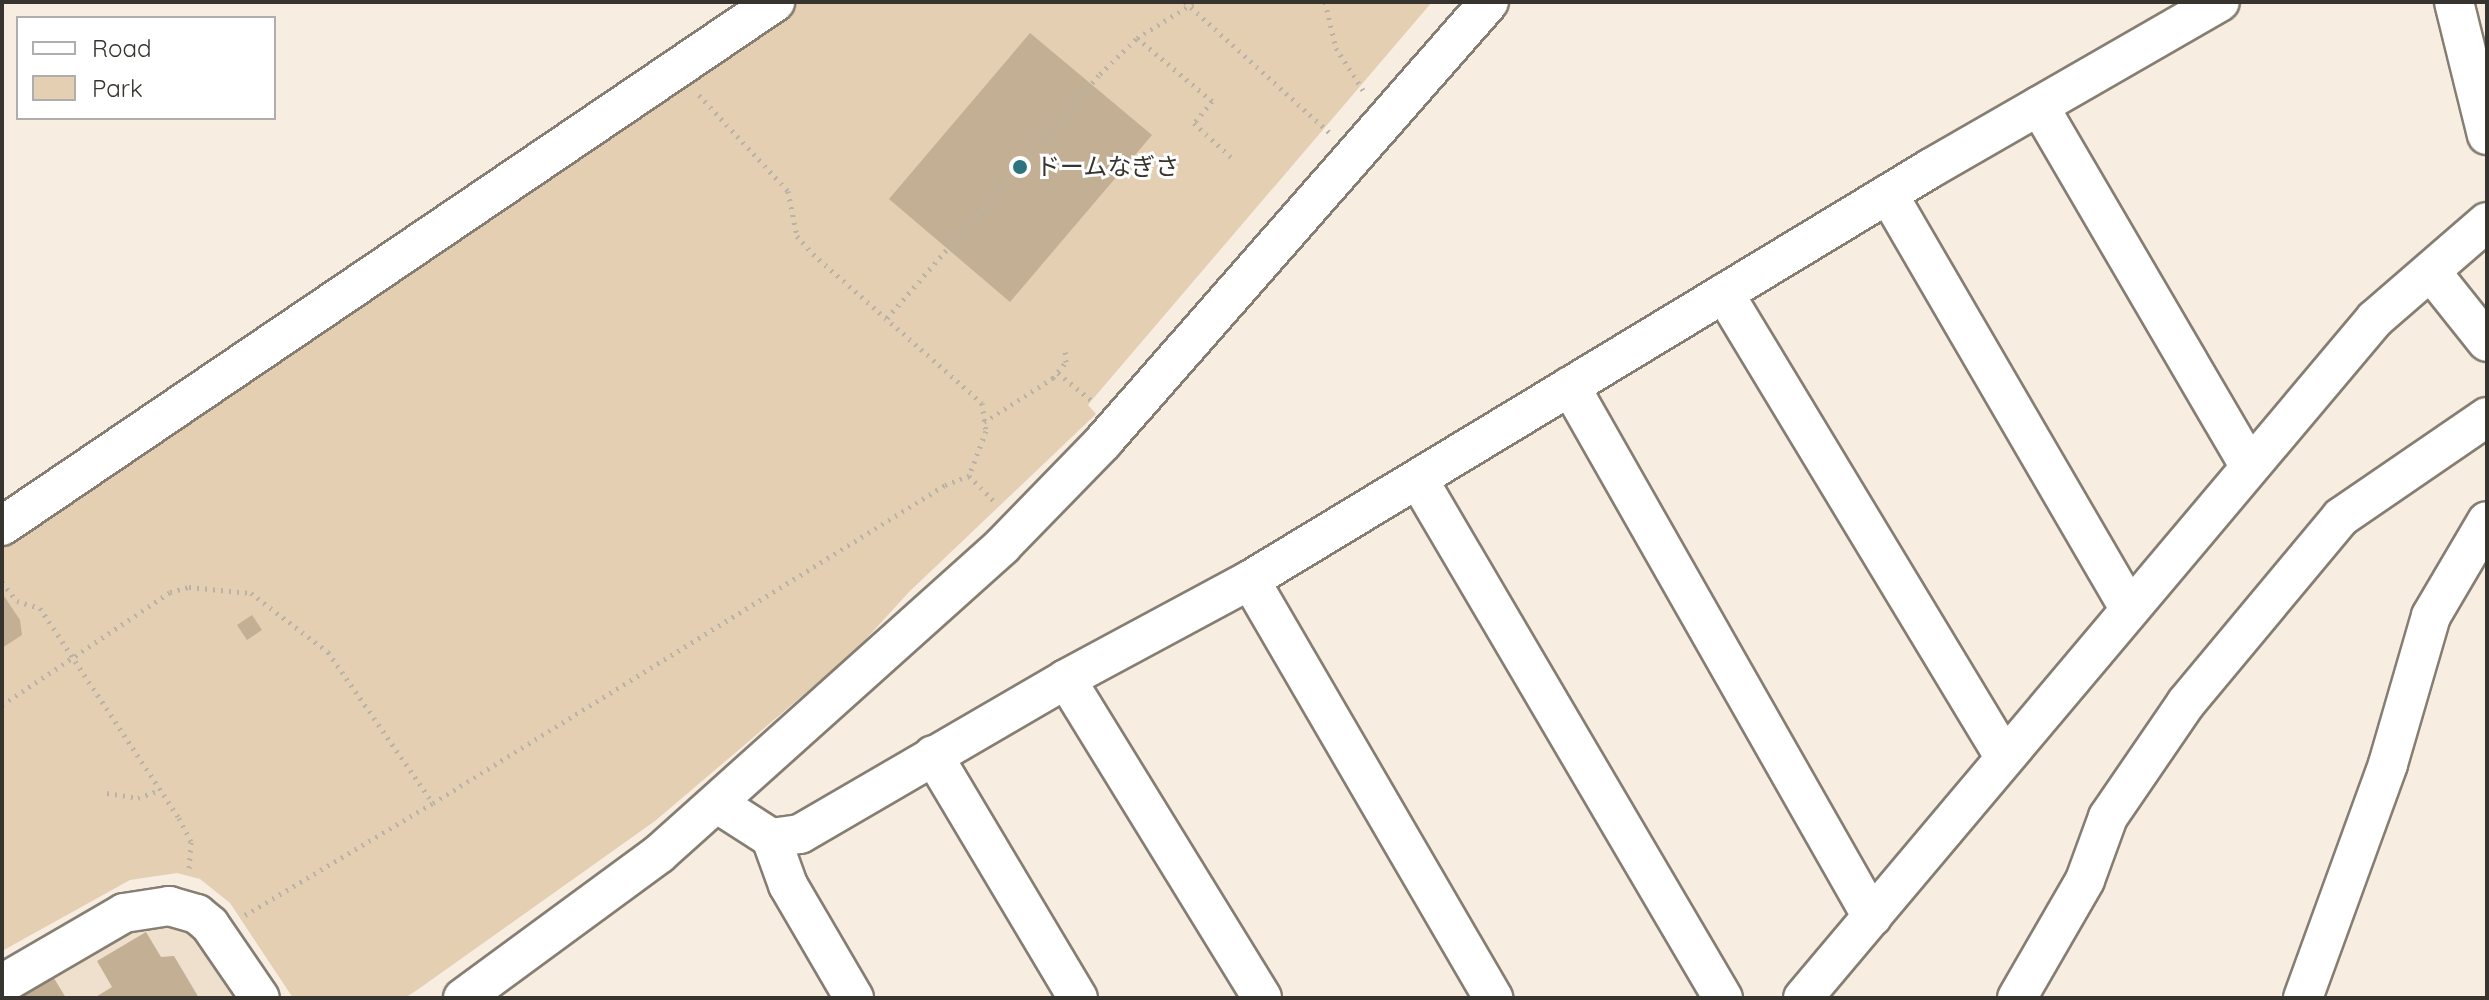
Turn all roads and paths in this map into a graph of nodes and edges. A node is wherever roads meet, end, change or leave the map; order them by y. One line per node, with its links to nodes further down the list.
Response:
1 (775, 2): 8 (street)
2 (1325, 2): 9 (path)
3 (1489, 2): 43 (street)
4 (2220, 2): 10 (street)
5 (2454, 2): 12 (street)
6 (1190, 3): 7 (path); 11 (path)
7 (1137, 38): 13 (path); 18 (path)
8 (675, 72): 18 (path); 31 (street)
9 (1367, 93)
10 (2039, 106): 14 (street); 26 (street)
11 (1330, 133)
12 (2487, 135)
13 (1231, 157)
14 (1888, 194): 17 (street); 34 (street)
15 (2487, 222): 16 (street)
16 (2432, 273): 19 (street); 26 (street)
17 (1724, 293): 22 (street); 39 (street)
18 (887, 318): 25 (path)
19 (2487, 342)
20 (1065, 347): 21 (path)
21 (1058, 373): 23 (path); 25 (path)
22 (1570, 386): 28 (street); 46 (street)
23 (1092, 400)
24 (2487, 417): 57 (street)
25 (984, 422): 27 (path)
26 (2249, 465): 34 (street)
27 (969, 476): 29 (path); 42 (path)
28 (1418, 479): 32 (street); 55 (street)
29 (998, 504)
30 (2487, 521): 58 (street)
31 (2, 526)
32 (1250, 580): 36 (street); 54 (street)
33 (2, 582): 35 (path)
34 (2130, 609): 39 (street)
35 (72, 656): 37 (path); 40 (path); 42 (path)
36 (1066, 679): 38 (street); 53 (street)
37 (2, 705)
38 (933, 755): 44 (street); 52 (street)
39 (2005, 758): 46 (street)
40 (160, 790): 41 (path); 45 (path)
41 (107, 793)
42 (433, 803): 47 (path)
43 (718, 804): 44 (street); 50 (street)
44 (771, 838): 51 (street)
45 (188, 882)
46 (1872, 917): 56 (street)
47 (236, 920)
48 (2, 984): 49 (street)
49 (260, 998)
50 (463, 998)
51 (854, 998)
52 (1078, 998)
53 (1262, 998)
54 (1493, 998)
55 (1723, 998)
56 (1803, 998)
57 (2017, 998)
58 (2303, 998)

